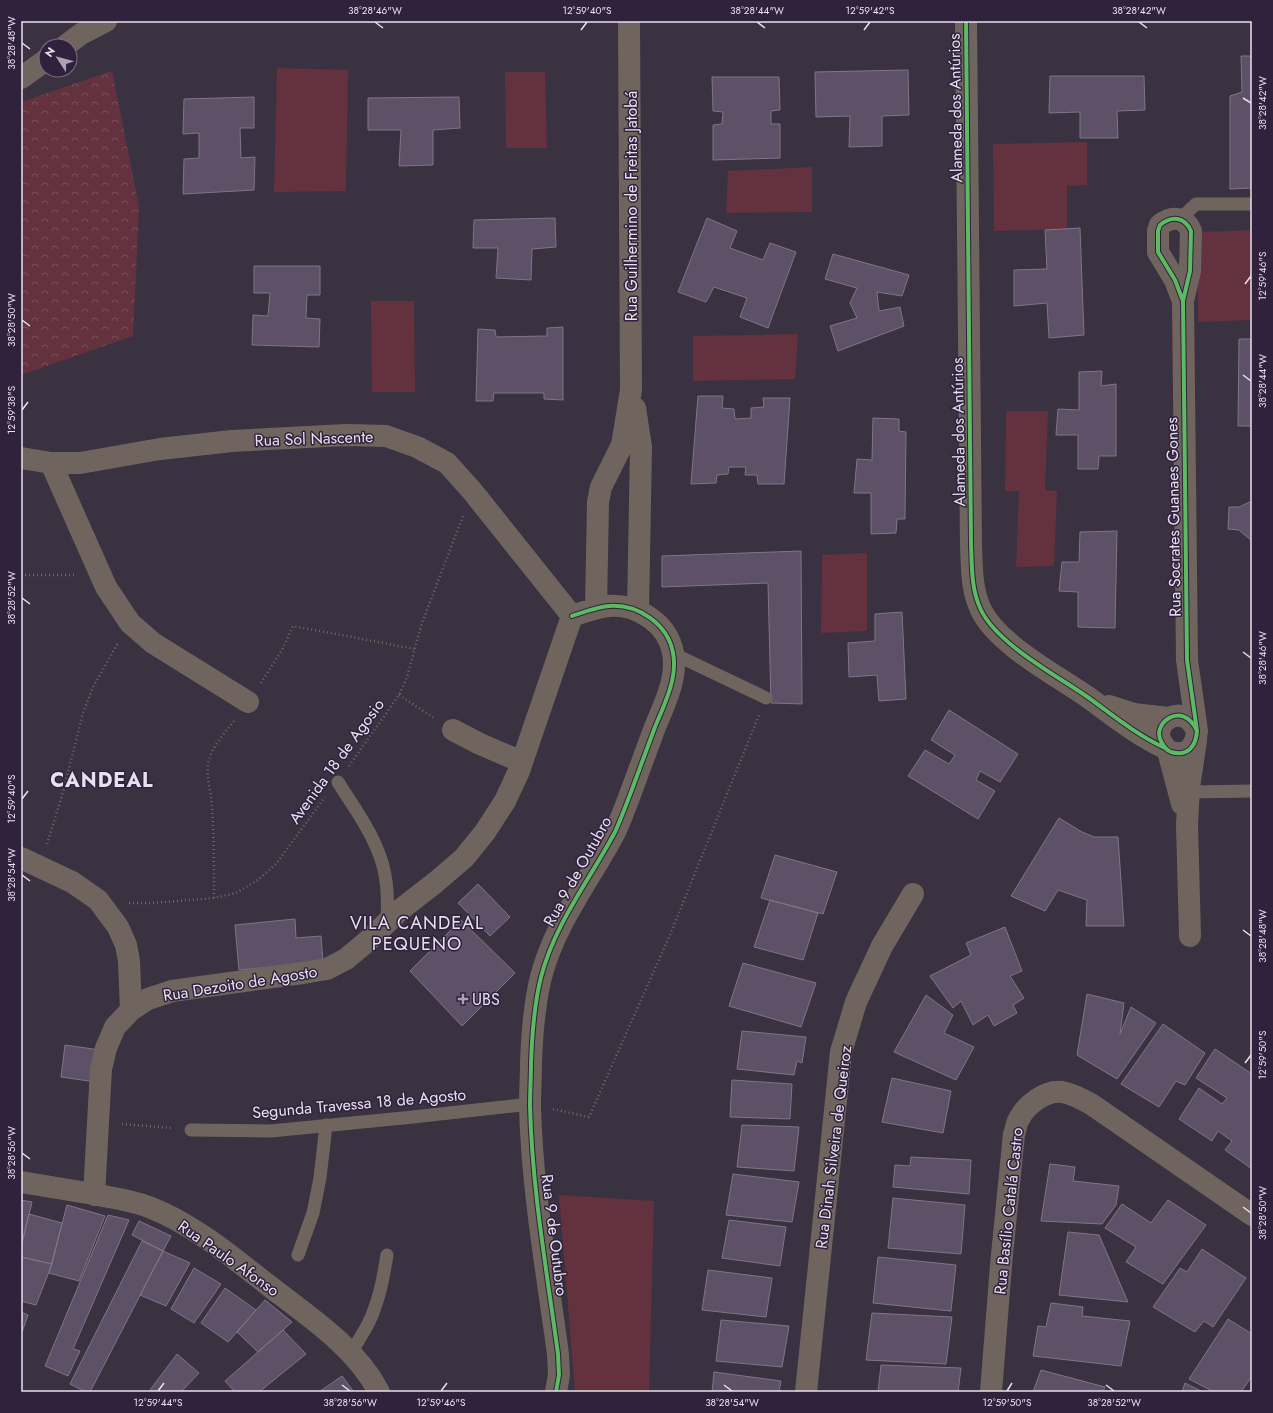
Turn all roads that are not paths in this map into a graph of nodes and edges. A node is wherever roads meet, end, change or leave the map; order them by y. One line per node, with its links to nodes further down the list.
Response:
1 (106, 21): 4 (street)
2 (629, 21): 10 (street, Rua Guilhermino de Freitas Jatobá)
3 (966, 21): 18 (street, Alameda dos Antúrios)
4 (76, 38)
5 (38, 66): 6 (street)
6 (21, 78)
7 (1252, 204): 8 (lane)
8 (1180, 219): 9 (street, Rua Socrates Guanaes Gones); 9 (street, Rua Socrates Guanaes Gones)
9 (1182, 301): 17 (street, Rua Socrates Guanaes Gones)
10 (632, 390): 13 (street, Rua Guilhermino de Freitas Jatobá); 14 (street, Rua Guilhermino de Freitas Jatobá)
11 (21, 458): 12 (street, Rua Sol Nascente)
12 (51, 463): 15 (street, Rua Sol Nascente); 20 (street)
13 (596, 608): 14 (street); 15 (street)
14 (638, 611): 16 (street)
15 (572, 616): 25 (street, Rua Dezoito de Agosto)
16 (674, 654): 19 (lane); 35 (street, Rua 9 de Outubro)
17 (1187, 660): 21 (street, Rua Socrates Guanaes Gones); 23 (street, Rua Socrates Guanaes Gones)
18 (1088, 697): 21 (street, Alameda dos Antúrios); 24 (street, Alameda dos Antúrios)
19 (766, 698)
20 (248, 702)
21 (1170, 717): 23 (street); 24 (street)
22 (453, 730): 25 (street)
23 (1197, 736): 24 (street); 28 (street, Rua Socrates Guanaes Gones)
24 (1167, 750): 29 (street, Rua Socrates Guanaes Gones)
25 (522, 762): 32 (street, Rua Dezoito de Agosto)
26 (338, 782): 32 (lane)
27 (1252, 791): 28 (lane)
28 (1189, 792): 29 (street, Rua Socrates Guanaes Gones)
29 (1187, 826): 33 (street, Rua Socrates Guanaes Gones)
30 (27, 865): 34 (street)
31 (913, 894): 46 (street, Rua Dinah Silveira de Queiroz)
32 (387, 921): 34 (street, Rua Dezoito de Agosto)
33 (1190, 936)
34 (130, 1010): 39 (street, Rua Dezoito de Agosto)
35 (530, 1104): 36 (lane, Segunda Travessa 18 de Agosto); 45 (street, Rua 9 de Outubro)
36 (326, 1125): 37 (lane, Segunda Travessa 18 de Agosto); 41 (lane)
37 (191, 1130)
38 (21, 1182): 39 (street, Rua Paulo Afonso)
39 (94, 1195): 43 (street, Rua Paulo Afonso)
40 (1252, 1215): 47 (street, Rua Basílio Catalá Castro)
41 (298, 1254)
42 (387, 1255): 43 (lane)
43 (350, 1354): 44 (street, Rua Paulo Afonso)
44 (378, 1392)
45 (556, 1392)
46 (806, 1392)
47 (991, 1392)

